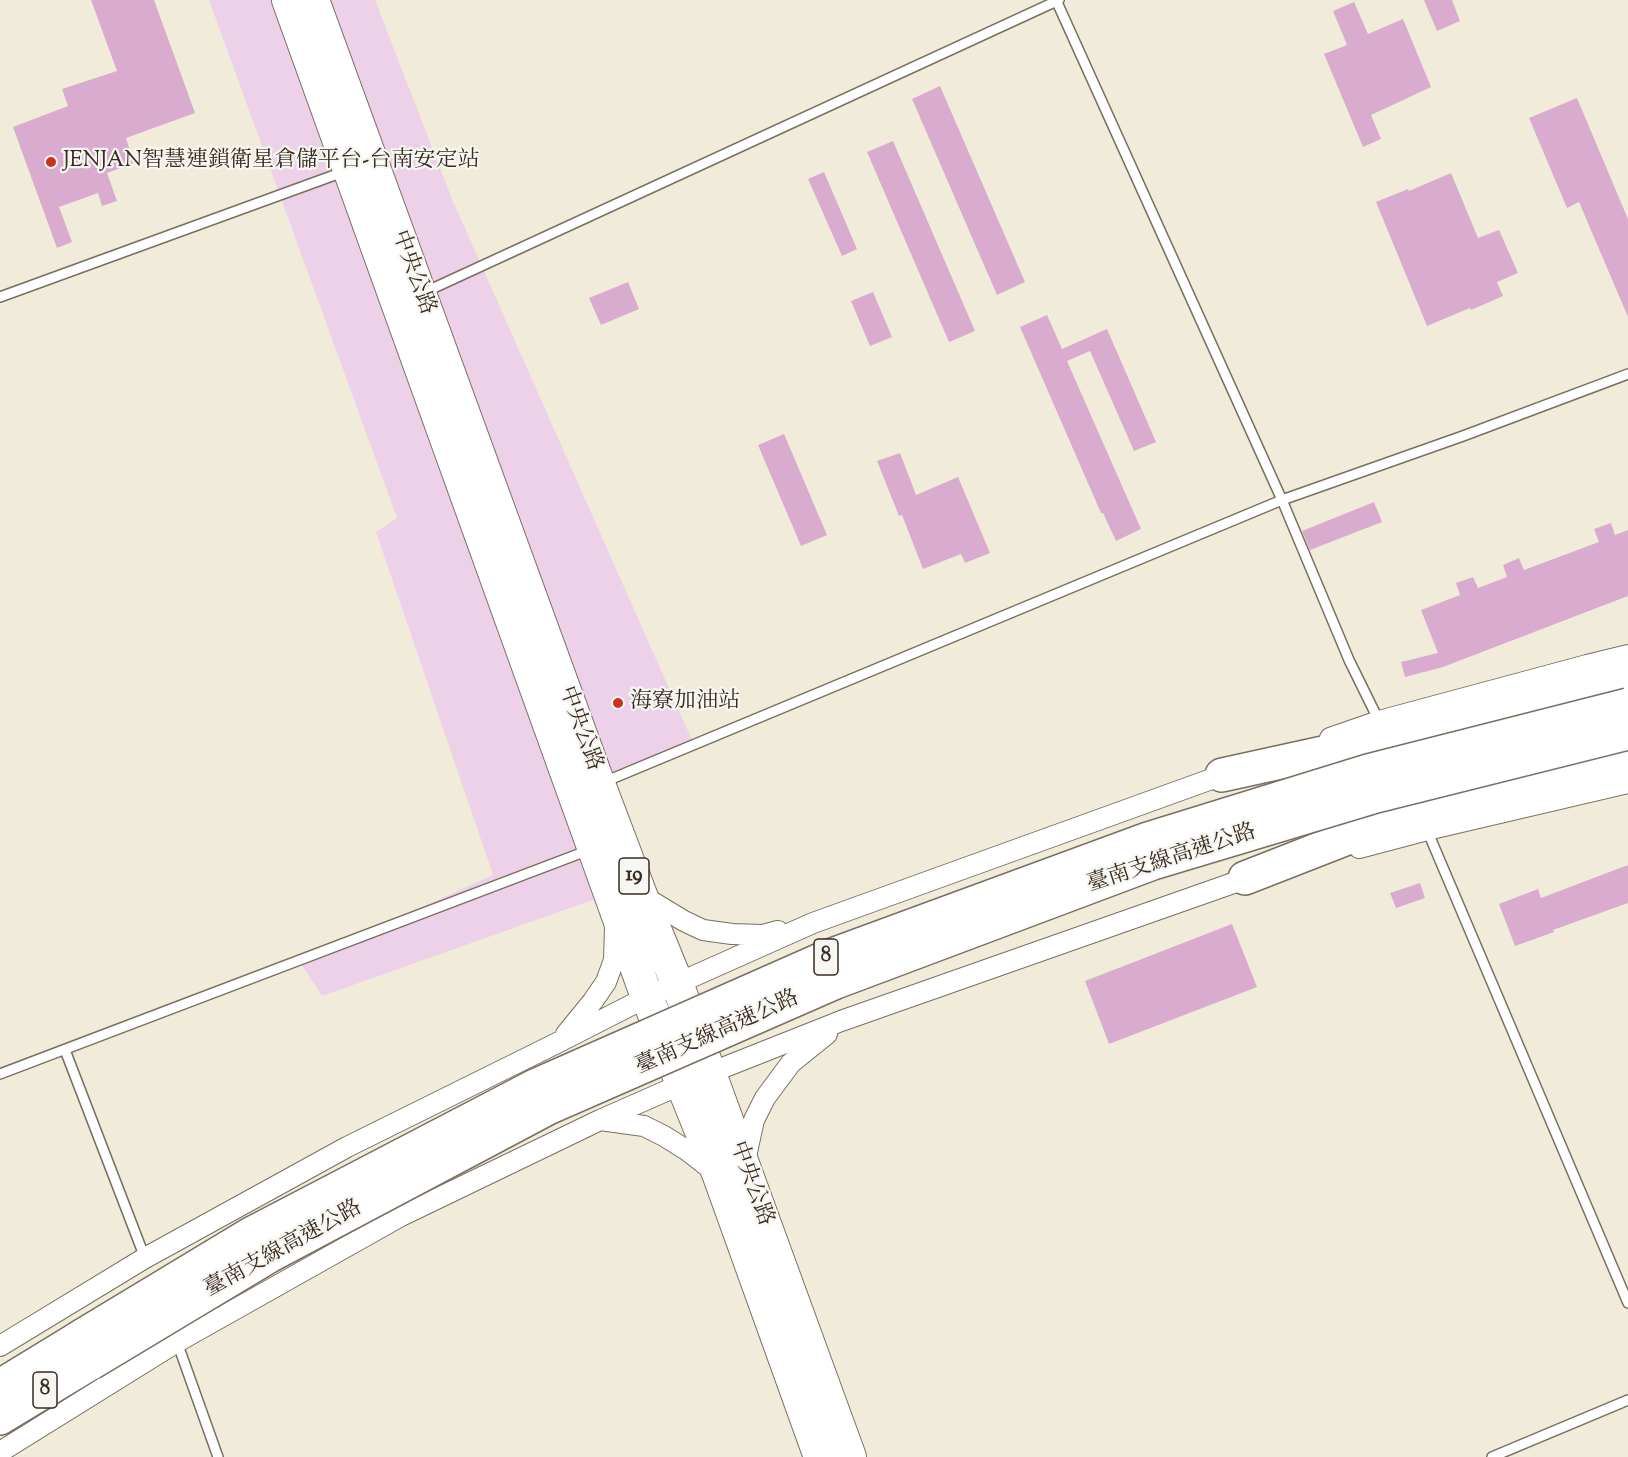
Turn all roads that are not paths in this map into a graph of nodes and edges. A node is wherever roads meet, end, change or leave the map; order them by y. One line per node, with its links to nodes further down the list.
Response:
1 (288, 0): 4 (main road, 中央公路 / 19)
2 (313, 0): 4 (main road, 中央公路 / 19)
3 (1057, 0): 5 (lane); 8 (lane)
4 (360, 166): 5 (main road, 中央公路 / 19); 6 (lane); 19 (main road, 中央公路 / 19)
5 (420, 295): 17 (main road, 中央公路 / 19)
6 (0, 297)
7 (1628, 374): 8 (lane)
8 (1282, 500): 12 (lane); 17 (lane)
9 (1628, 655): 12 (street)
10 (1628, 681): 15 (highway)
11 (1628, 705): 37 (highway, 臺南支線高速公路 / 8, bridge)
12 (1379, 721): 15 (street)
13 (1628, 733): 37 (highway, 臺南支線高速公路 / 8, bridge)
14 (1628, 758): 20 (highway)
15 (1222, 775): 22 (street)
16 (1628, 783): 18 (street)
17 (599, 784): 21 (main road, 中央公路 / 19)
18 (1427, 830): 20 (street); 34 (lane)
19 (593, 848): 21 (main road, 中央公路 / 19); 27 (lane)
20 (1245, 878): 25 (street)
21 (627, 900): 22 (street); 23 (main road, 中央公路 / 19); 24 (main road, 中央公路 / 19); 26 (street)
22 (813, 923): 23 (street)
23 (677, 983): 24 (street); 29 (main road, 中央公路 / 19)
24 (647, 997): 26 (street); 30 (main road, 中央公路 / 19)
25 (841, 1021): 29 (street); 32 (street)
26 (559, 1042): 33 (street)
27 (65, 1050): 28 (lane); 33 (lane)
28 (0, 1074)
29 (711, 1074): 30 (street); 32 (main road, 中央公路 / 19)
30 (682, 1084): 31 (street); 32 (main road, 中央公路 / 19)
31 (600, 1120): 32 (street); 35 (street)
32 (731, 1171): 43 (main road, 中央公路 / 19); 44 (main road, 中央公路 / 19)
33 (145, 1258): 36 (street)
34 (1628, 1303)
35 (177, 1342): 41 (street); 42 (lane)
36 (0, 1346)
37 (84, 1351): 38 (highway, 臺南支線高速公路 / 8); 40 (highway, 臺南支線高速公路 / 8)
38 (0, 1386)
39 (1628, 1400): 45 (lane)
40 (0, 1418)
41 (0, 1452)
42 (218, 1457)
43 (820, 1457)
44 (850, 1457)
45 (1492, 1457)

